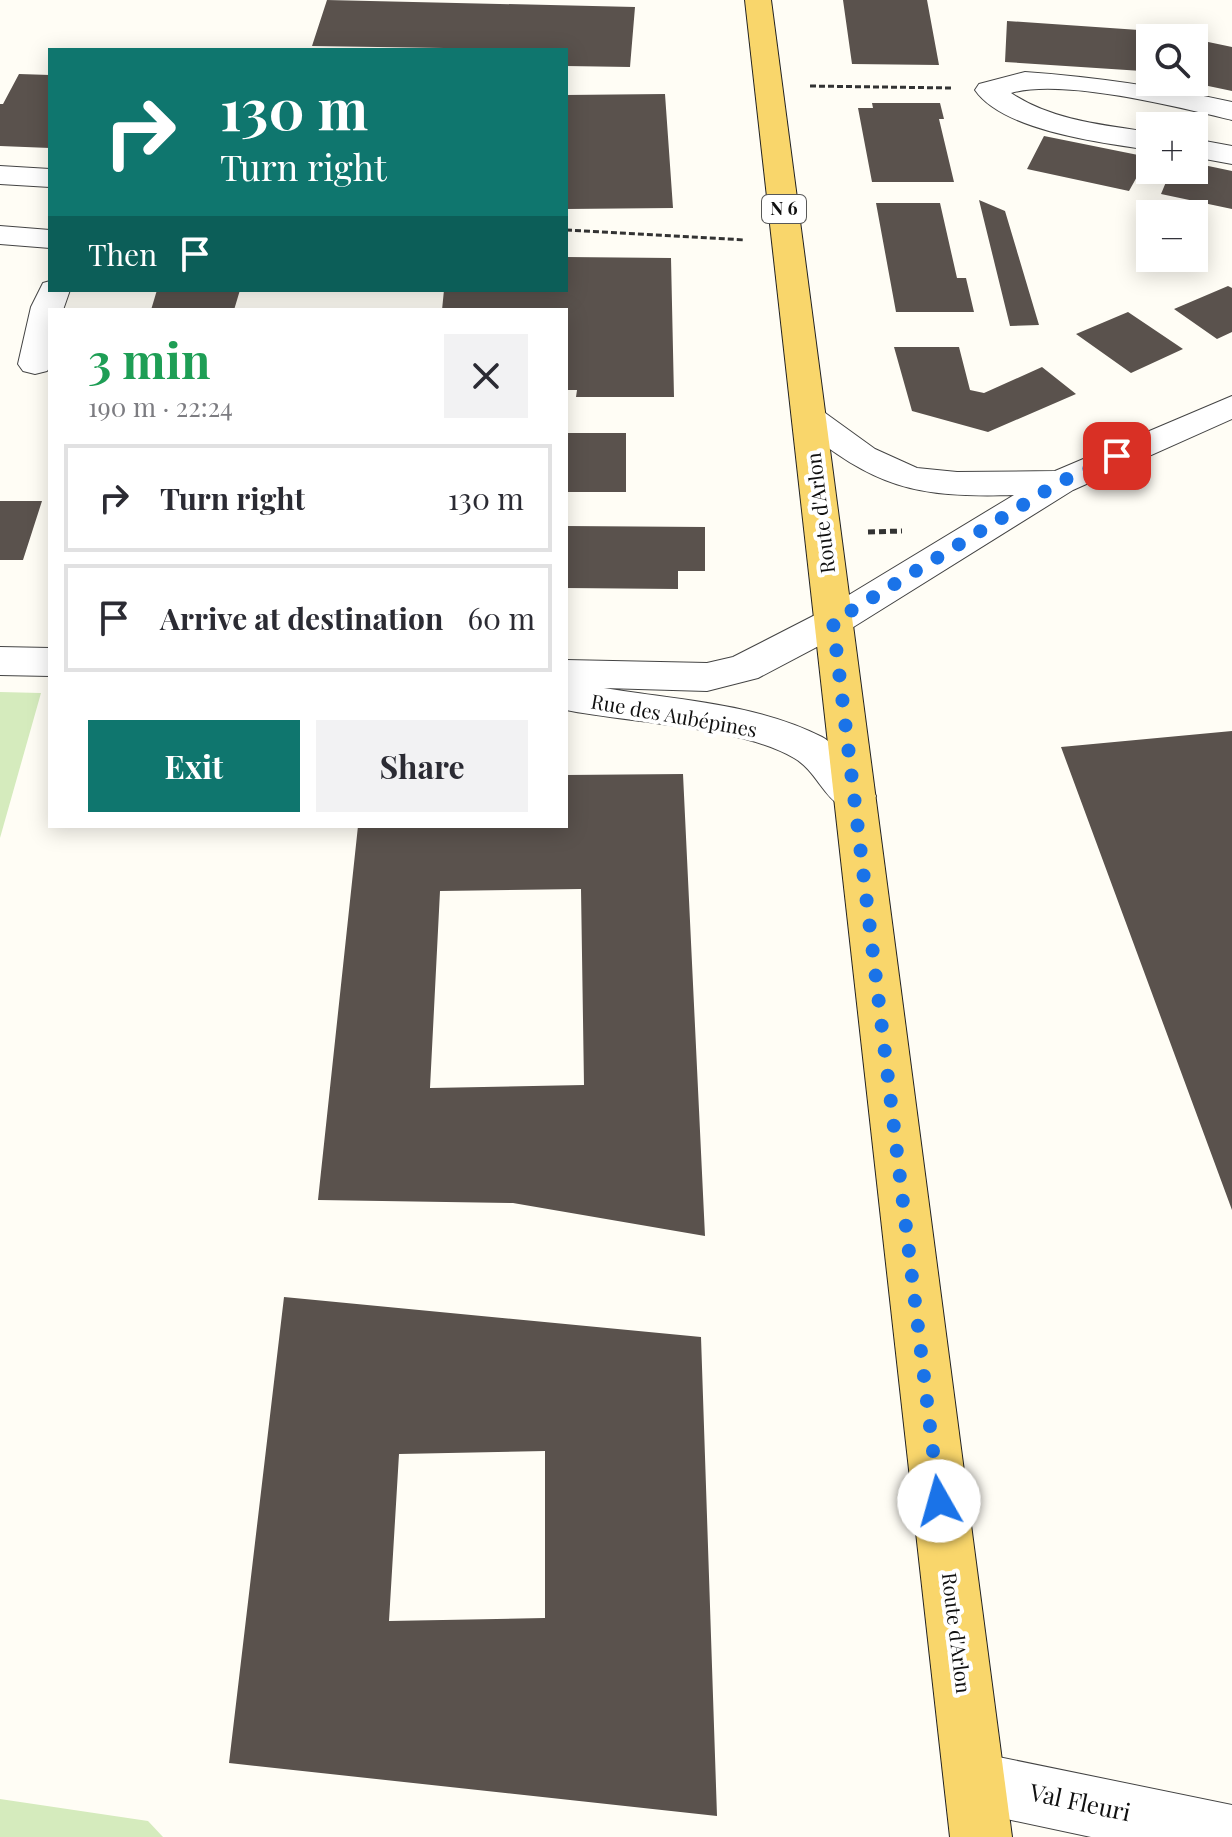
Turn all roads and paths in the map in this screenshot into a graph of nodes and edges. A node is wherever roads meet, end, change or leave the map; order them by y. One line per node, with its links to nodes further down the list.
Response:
1 (758, 0): 2 (main road, Route d'Arlon / N 6)
2 (769, 84): 3 (path); 13 (main road, Route d'Arlon / N 6)
3 (989, 90): 4 (street); 5 (street)
4 (1232, 111)
5 (1136, 139)
6 (1208, 151): 7 (street)
7 (1232, 155)
8 (0, 175): 9 (street)
9 (48, 178)
10 (568, 230): 13 (path)
11 (0, 235): 12 (street)
12 (48, 239)
13 (787, 241): 17 (main road, Route d'Arlon / N 6)
14 (53, 292): 15 (street)
15 (35, 364)
16 (1232, 406): 18 (street, Rue des Aubépines)
17 (809, 417): 18 (street); 19 (main road, Route d'Arlon / N 6)
18 (1060, 482): 19 (street, Rue des Aubépines)
19 (833, 622): 22 (street, Rue des Aubépines); 24 (main road, Route d'Arlon / N 6)
20 (0, 661): 21 (street)
21 (48, 662)
22 (568, 674)
23 (568, 697): 24 (street, Rue des Aubépines)
24 (855, 796): 25 (main road, Route d'Arlon / N 6)
25 (977, 1809): 26 (street, Val Fleuri)
26 (1232, 1836)

